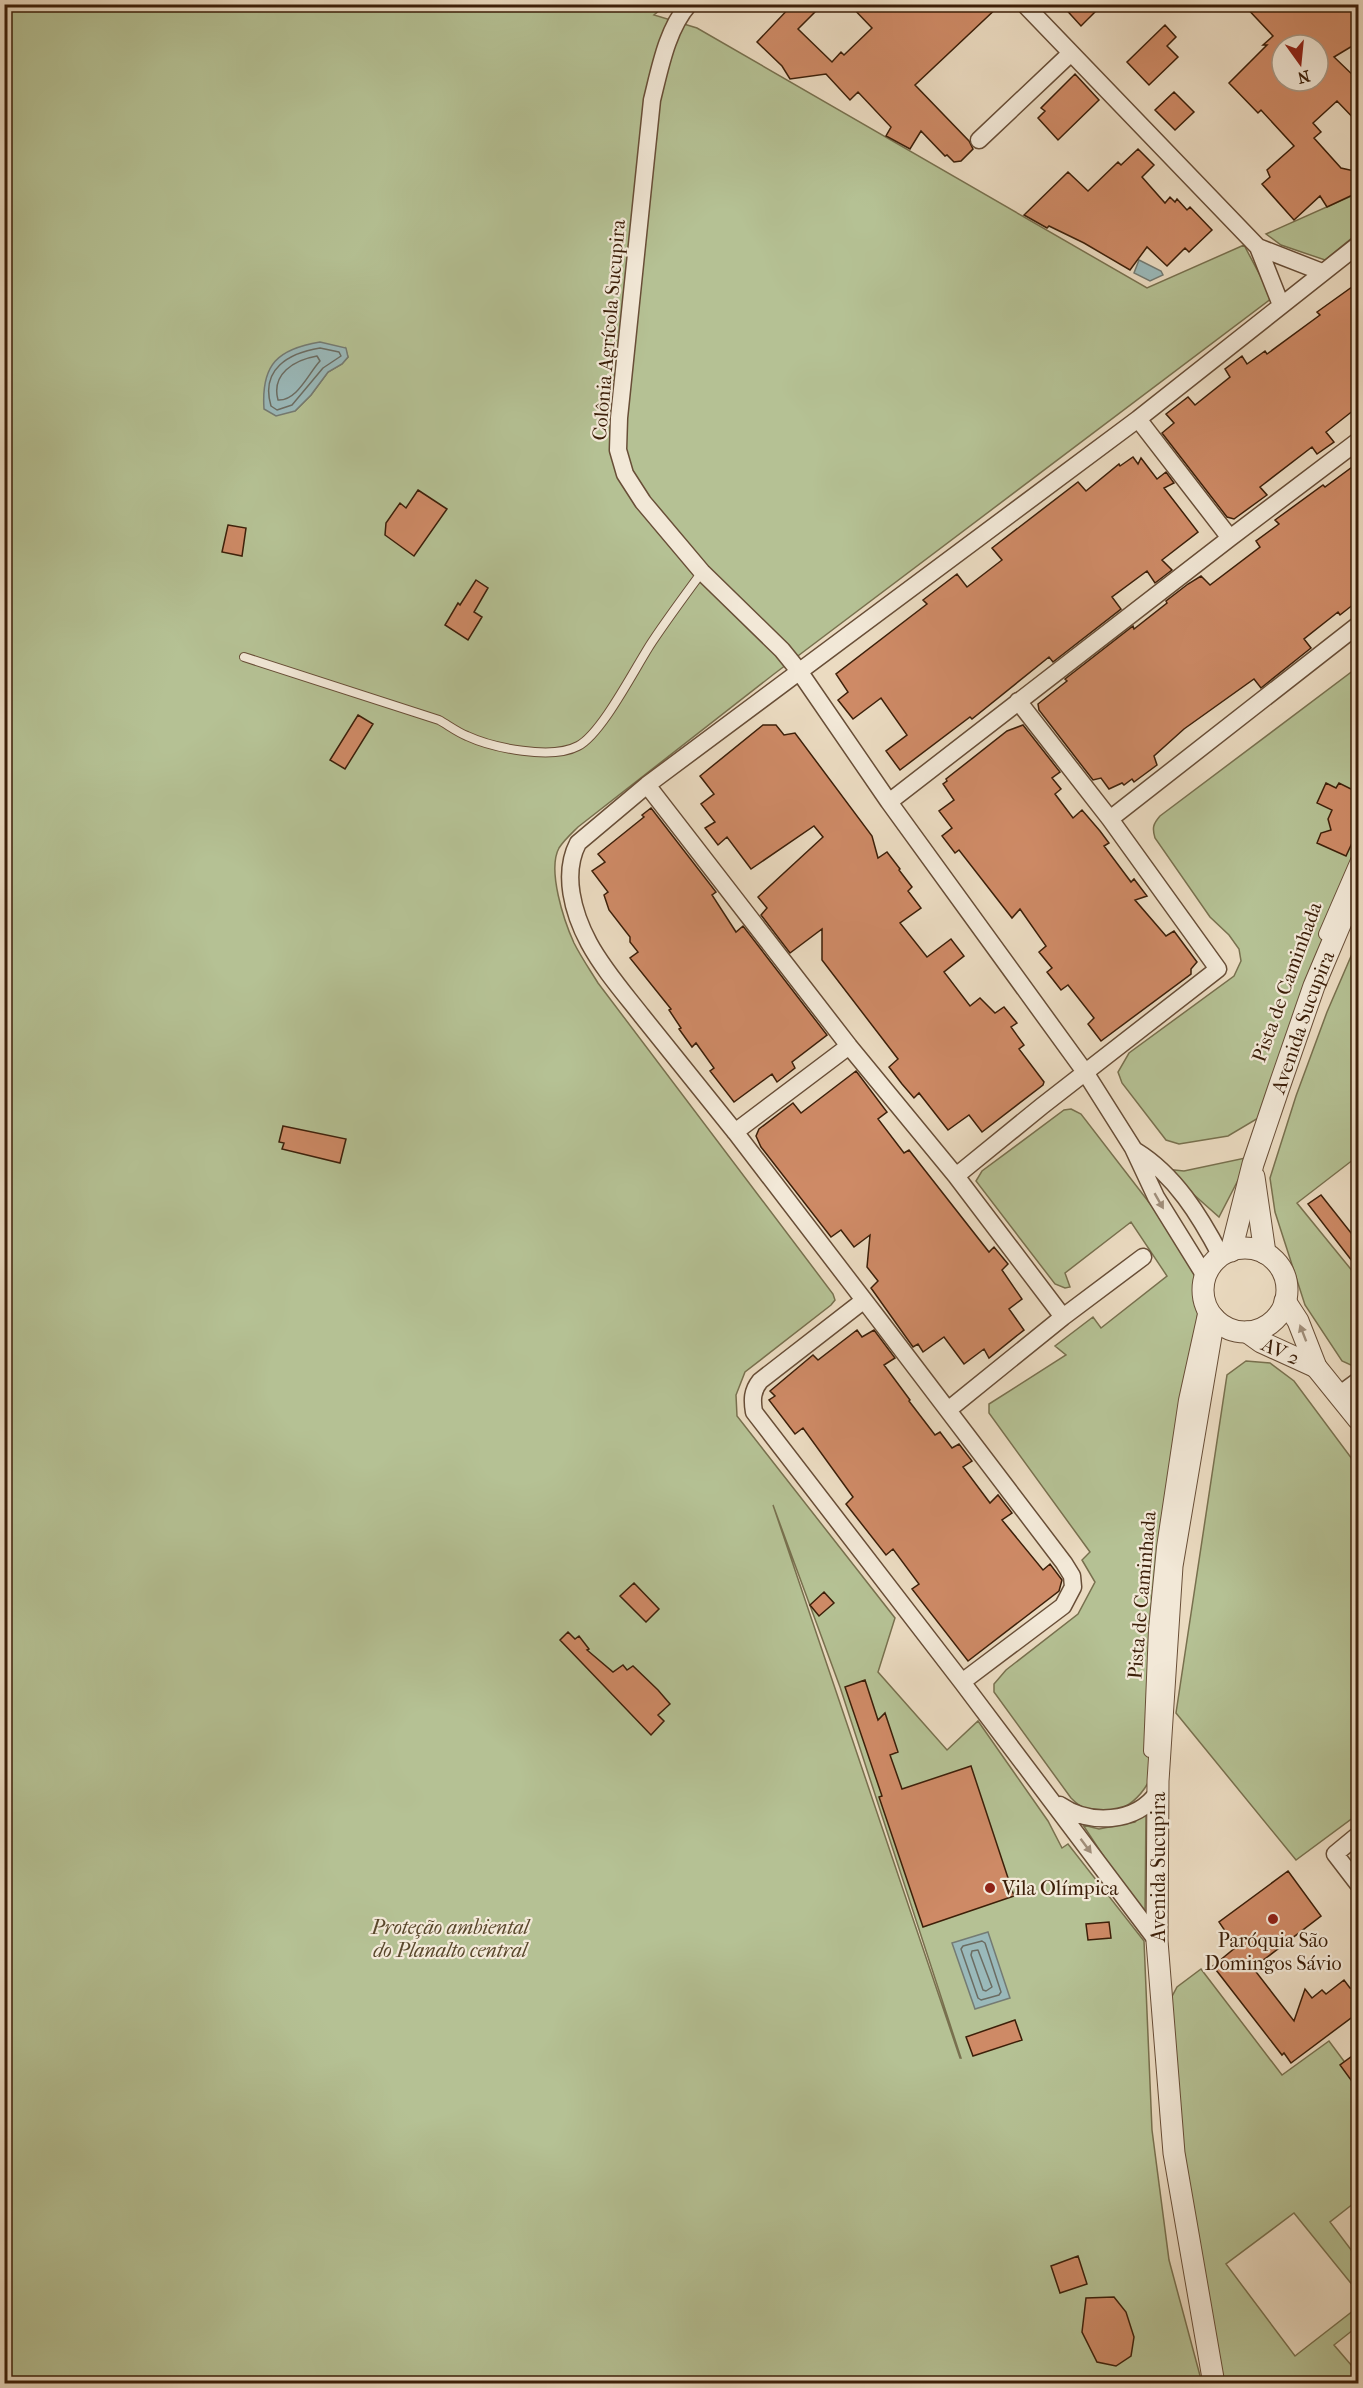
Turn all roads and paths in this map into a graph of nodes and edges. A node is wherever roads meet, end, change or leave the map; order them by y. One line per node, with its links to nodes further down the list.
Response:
1 (689, 4): 12 (street, Colônia Agrícola Sucupira)
2 (1024, 4): 3 (street)
3 (1071, 53): 4 (street); 6 (street)
4 (979, 140)
5 (1359, 245): 7 (street)
6 (1257, 247): 7 (street); 8 (street)
7 (1322, 272): 8 (street)
8 (1281, 305): 9 (street)
9 (1138, 418): 11 (street); 15 (street)
10 (1359, 441): 11 (street)
11 (1230, 538): 16 (street)
12 (702, 572): 14 (lane); 15 (street, Colônia Agrícola Sucupira)
13 (1359, 625): 19 (street)
14 (244, 657)
15 (799, 671): 17 (street); 18 (street, Colônia Agrícola Sucupira)
16 (1017, 701): 18 (street); 19 (street)
17 (647, 785): 22 (street); 25 (street)
18 (889, 802): 23 (street, Colônia Agrícola Sucupira)
19 (1110, 819): 23 (street)
20 (1359, 858): 24 (street, Pista de Caminhada)
21 (1357, 887): 27 (street, Avenida Sucupira)
22 (849, 1046): 25 (street); 28 (street)
23 (1085, 1072): 26 (street, Colônia Agrícola Sucupira); 28 (street)
24 (1258, 1121)
25 (735, 1132): 33 (street)
26 (1133, 1149): 29 (street); 32 (street, one-way to 32)
27 (1253, 1164): 29 (street, Avenida Sucupira); 30 (street, Avenida Sucupira)
28 (956, 1176): 35 (street)
29 (1226, 1253): 30 (street); 32 (street)
30 (1264, 1253): 34 (street)
31 (1143, 1257): 35 (street)
32 (1204, 1272): 36 (street); 45 (street, Pista de Caminhada)
33 (863, 1301): 42 (street); 44 (street)
34 (1285, 1301): 37 (street); 39 (street, AV 2, one-way to 34)
35 (1063, 1317): 42 (street)
36 (1214, 1318): 37 (street); 38 (street, Avenida Sucupira)
37 (1243, 1331): 38 (street); 39 (street, AV 2)
38 (1208, 1349): 45 (street, Avenida Sucupira)
39 (1316, 1367): 41 (street, AV 2)
40 (1359, 1381): 41 (street)
41 (1340, 1395): 43 (street, AV 2)
42 (948, 1410): 44 (street)
43 (1359, 1419)
44 (962, 1682): 46 (street)
45 (1153, 1798): 46 (street); 49 (street, Avenida Sucupira)
46 (1051, 1800): 49 (street, one-way to 49)
47 (1359, 1835): 48 (street)
48 (1359, 1884)
49 (1153, 1935): 50 (street, Avenida Sucupira)
50 (1214, 2384)

